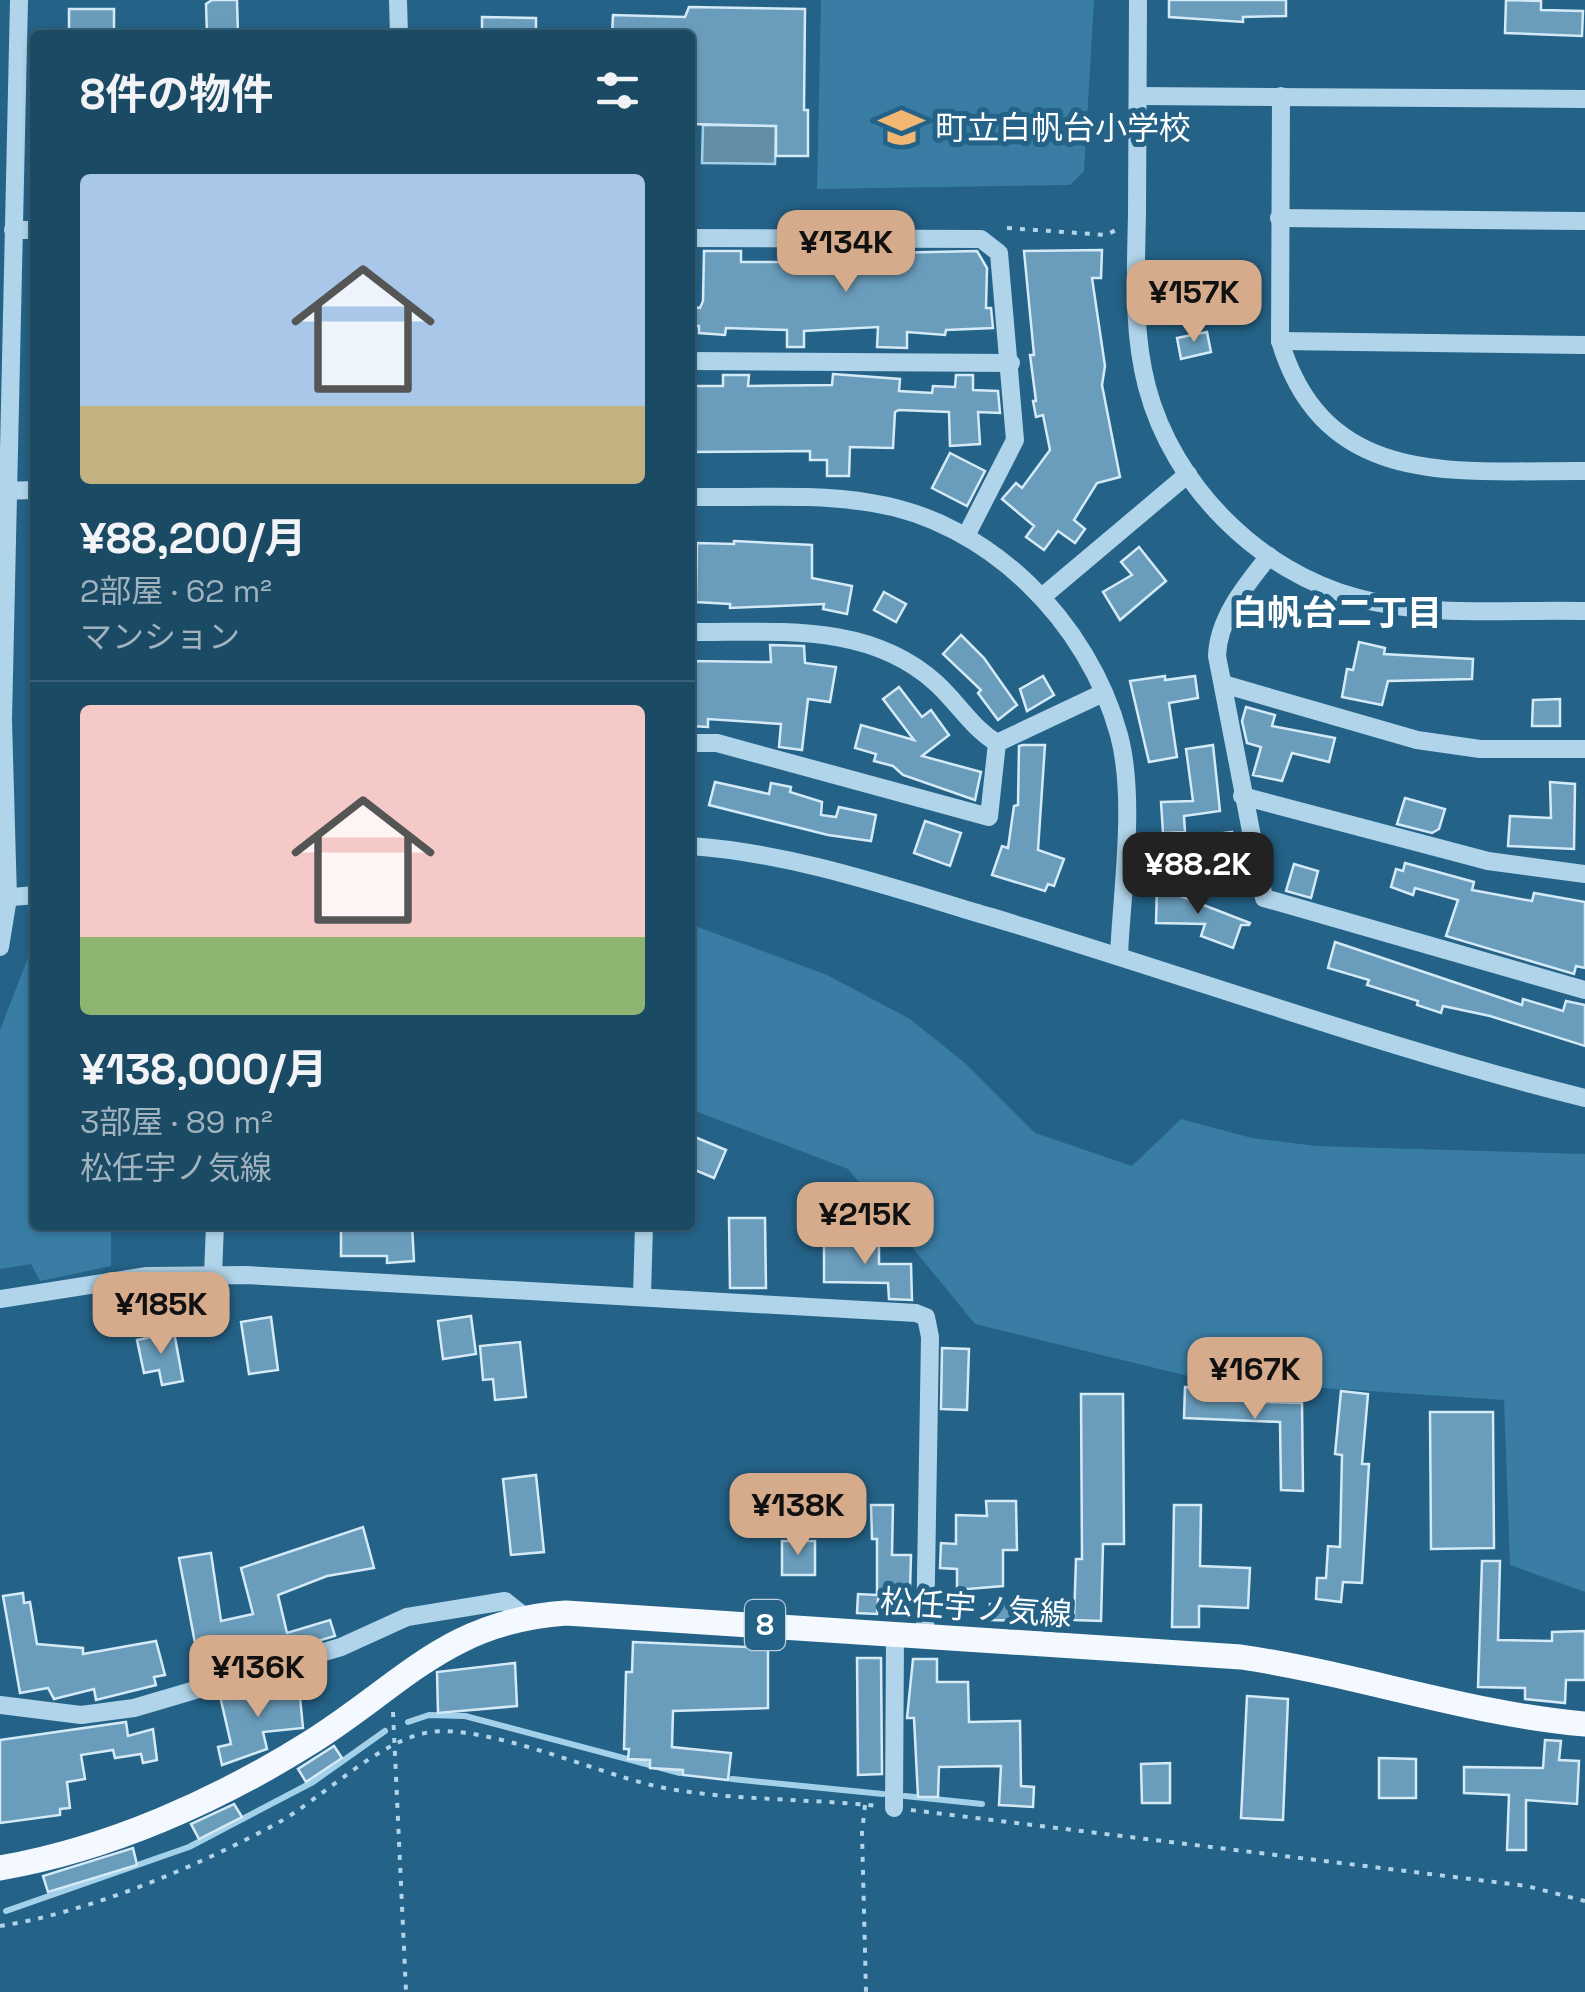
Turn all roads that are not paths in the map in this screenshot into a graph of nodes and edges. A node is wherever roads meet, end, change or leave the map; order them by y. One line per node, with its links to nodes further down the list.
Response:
1 (19, 0): 10 (street)
2 (398, 0): 4 (street)
3 (1138, 0): 5 (street)
4 (398, 30)
5 (1138, 96): 6 (street); 18 (street)
6 (1280, 96): 7 (street); 8 (street)
7 (1585, 99)
8 (1279, 218): 9 (street); 13 (street)
9 (1585, 221)
10 (13, 230): 11 (street); 19 (street)
11 (30, 230)
12 (695, 238): 16 (street)
13 (1280, 342): 14 (street); 17 (street)
14 (1585, 345)
15 (695, 361): 16 (street)
16 (1011, 363): 22 (street)
17 (1585, 471)
18 (1188, 474): 23 (street); 24 (street)
19 (4, 490): 20 (street); 36 (street)
20 (30, 490)
21 (695, 497): 22 (street)
22 (966, 536): 24 (street)
23 (1269, 556): 25 (street); 27 (street)
24 (1042, 598): 28 (street)
25 (1585, 611)
26 (695, 632): 30 (street)
27 (1223, 684): 31 (street); 32 (street)
28 (1104, 693): 30 (street); 38 (street)
29 (695, 743): 30 (street)
30 (997, 743)
31 (1585, 749)
32 (1242, 796): 34 (street); 39 (street)
33 (695, 847): 38 (street)
34 (1585, 874)
35 (30, 895): 36 (street)
36 (4, 898): 37 (street)
37 (0, 947)
38 (1119, 955): 40 (street)
39 (1585, 990)
40 (1585, 1098)
41 (215, 1230): 43 (street)
42 (644, 1230): 44 (street)
43 (213, 1275): 44 (street); 45 (street)
44 (642, 1295): 48 (street)
45 (0, 1299)
46 (524, 1616): 47 (main road, 松任宇ノ気線 / 8); 49 (street); 52 (main road, 松任宇ノ気線 / 8)
47 (895, 1635): 48 (main road, 松任宇ノ気線 / 8); 51 (street)
48 (924, 1638): 50 (main road, 松任宇ノ気線 / 8)
49 (0, 1705)
50 (1585, 1724)
51 (894, 1808)
52 (0, 1868)

